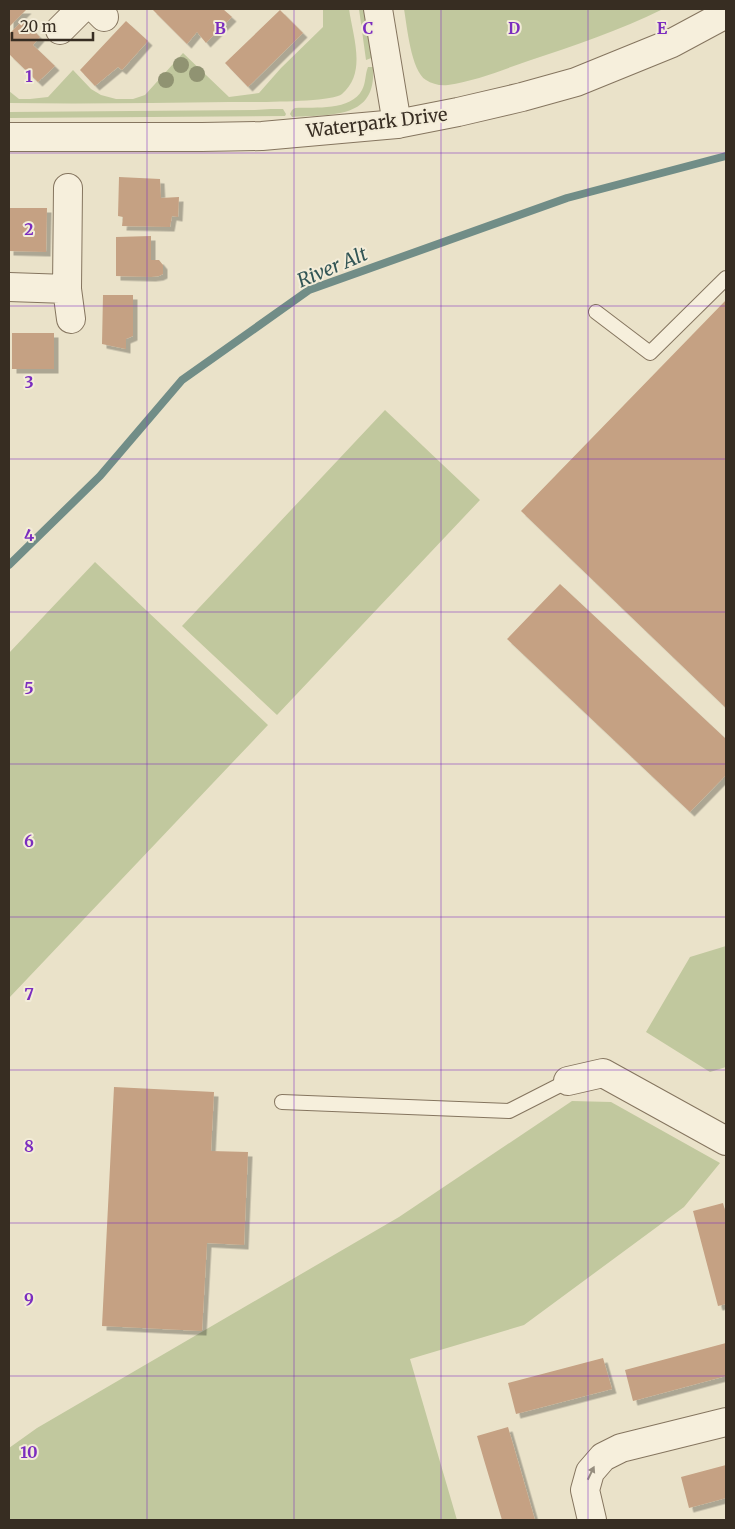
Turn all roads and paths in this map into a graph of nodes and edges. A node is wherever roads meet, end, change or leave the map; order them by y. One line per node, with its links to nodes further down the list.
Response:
1 (378, 9): 5 (street)
2 (94, 12): 4 (street)
3 (726, 14): 5 (street, Waterpark Drive)
4 (60, 30)
5 (397, 124): 6 (street, Waterpark Drive)
6 (9, 137)
7 (68, 188): 10 (street)
8 (726, 278): 11 (lane)
9 (9, 287): 10 (street)
10 (67, 289): 12 (street)
11 (596, 312)
12 (71, 320)
13 (568, 1082): 14 (lane); 15 (street)
14 (282, 1102)
15 (726, 1141)
16 (726, 1422): 17 (street, one-way to 16)
17 (592, 1520)

